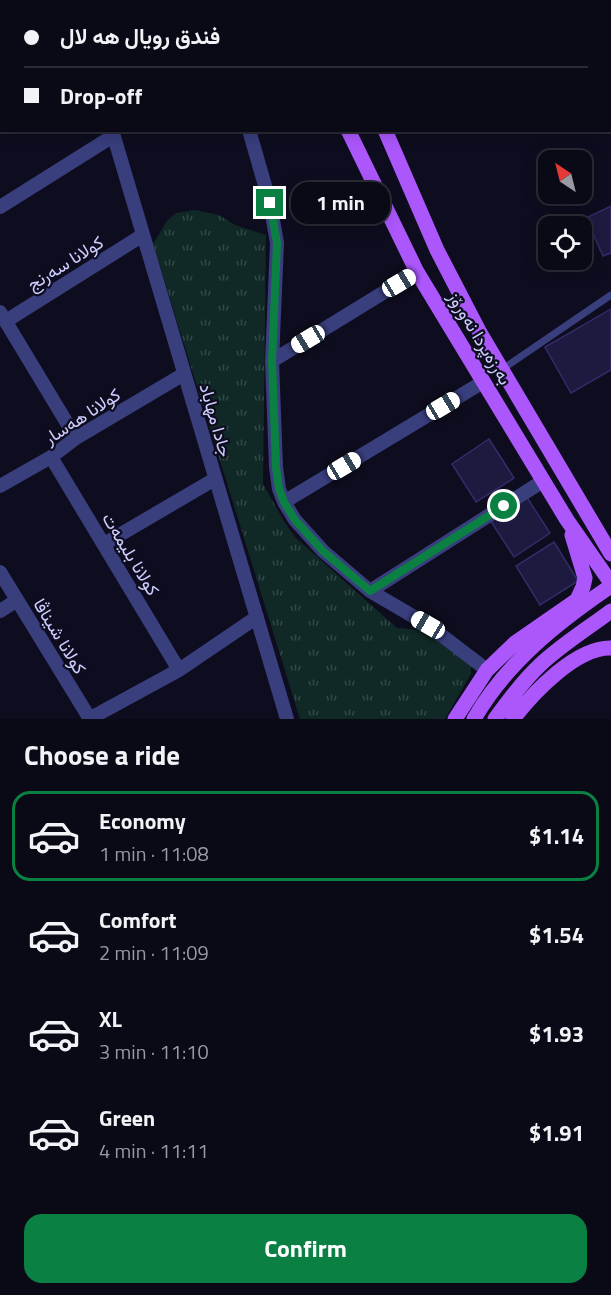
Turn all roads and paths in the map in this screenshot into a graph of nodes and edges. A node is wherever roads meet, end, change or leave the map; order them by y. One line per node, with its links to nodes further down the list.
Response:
1 (250, 132): 10 (street)
2 (349, 132): 7 (main road, بەرزەپردا نەورۆز)
3 (386, 132): 11 (main road, بەرزەپردا نەورۆز)
4 (113, 133): 5 (street); 6 (street, جادا مهاباد)
5 (0, 207)
6 (143, 235): 9 (street, کولانا سەرنج); 12 (street, جادا مهاباد)
7 (417, 272): 10 (street); 13 (main road, بەرزەپردا نەورۆز)
8 (611, 295): 11 (lane)
9 (3, 316): 14 (street)
10 (272, 361): 19 (street)
11 (501, 369): 20 (main road, بەرزەپردا نەورۆز)
12 (184, 374): 14 (street, کولانا هه‌سار); 16 (street, جادا مهاباد)
13 (483, 382): 17 (main road, بەرزەپردا نەورۆز); 19 (street)
14 (76, 438): 15 (street, کولانا هه‌سار)
15 (51, 457): 18 (street, کولانا هه‌سار); 23 (street, کولانا بلیمه‌ت)
16 (215, 479): 23 (street); 31 (street, جادا مهاباد)
17 (543, 481): 21 (main road, بەرزەپردا نەورۆز); 27 (street)
18 (0, 486)
19 (284, 502): 27 (street)
20 (588, 514): 22 (main road); 24 (main road, بەرزەپردا نەورۆز)
21 (567, 520): 26 (main road, بەرزەپردا نەورۆز); 34 (main road)
22 (611, 529)
23 (104, 544): 33 (street, کولانا بلیمه‌ت)
24 (609, 550)
25 (0, 572): 28 (street, کولانا شیناڤا)
26 (611, 585): 38 (main road)
27 (370, 591): 34 (street)
28 (17, 600): 29 (street); 35 (street, کولانا شیناڤا)
29 (0, 611)
30 (611, 611): 39 (main road)
31 (257, 617): 33 (street); 36 (street, جادا مهاباد)
32 (611, 648): 40 (main road)
33 (179, 670): 35 (street)
34 (487, 670): 37 (main road)
35 (89, 719)
36 (287, 719)
37 (455, 719)
38 (474, 719)
39 (495, 719)
40 (513, 719)

